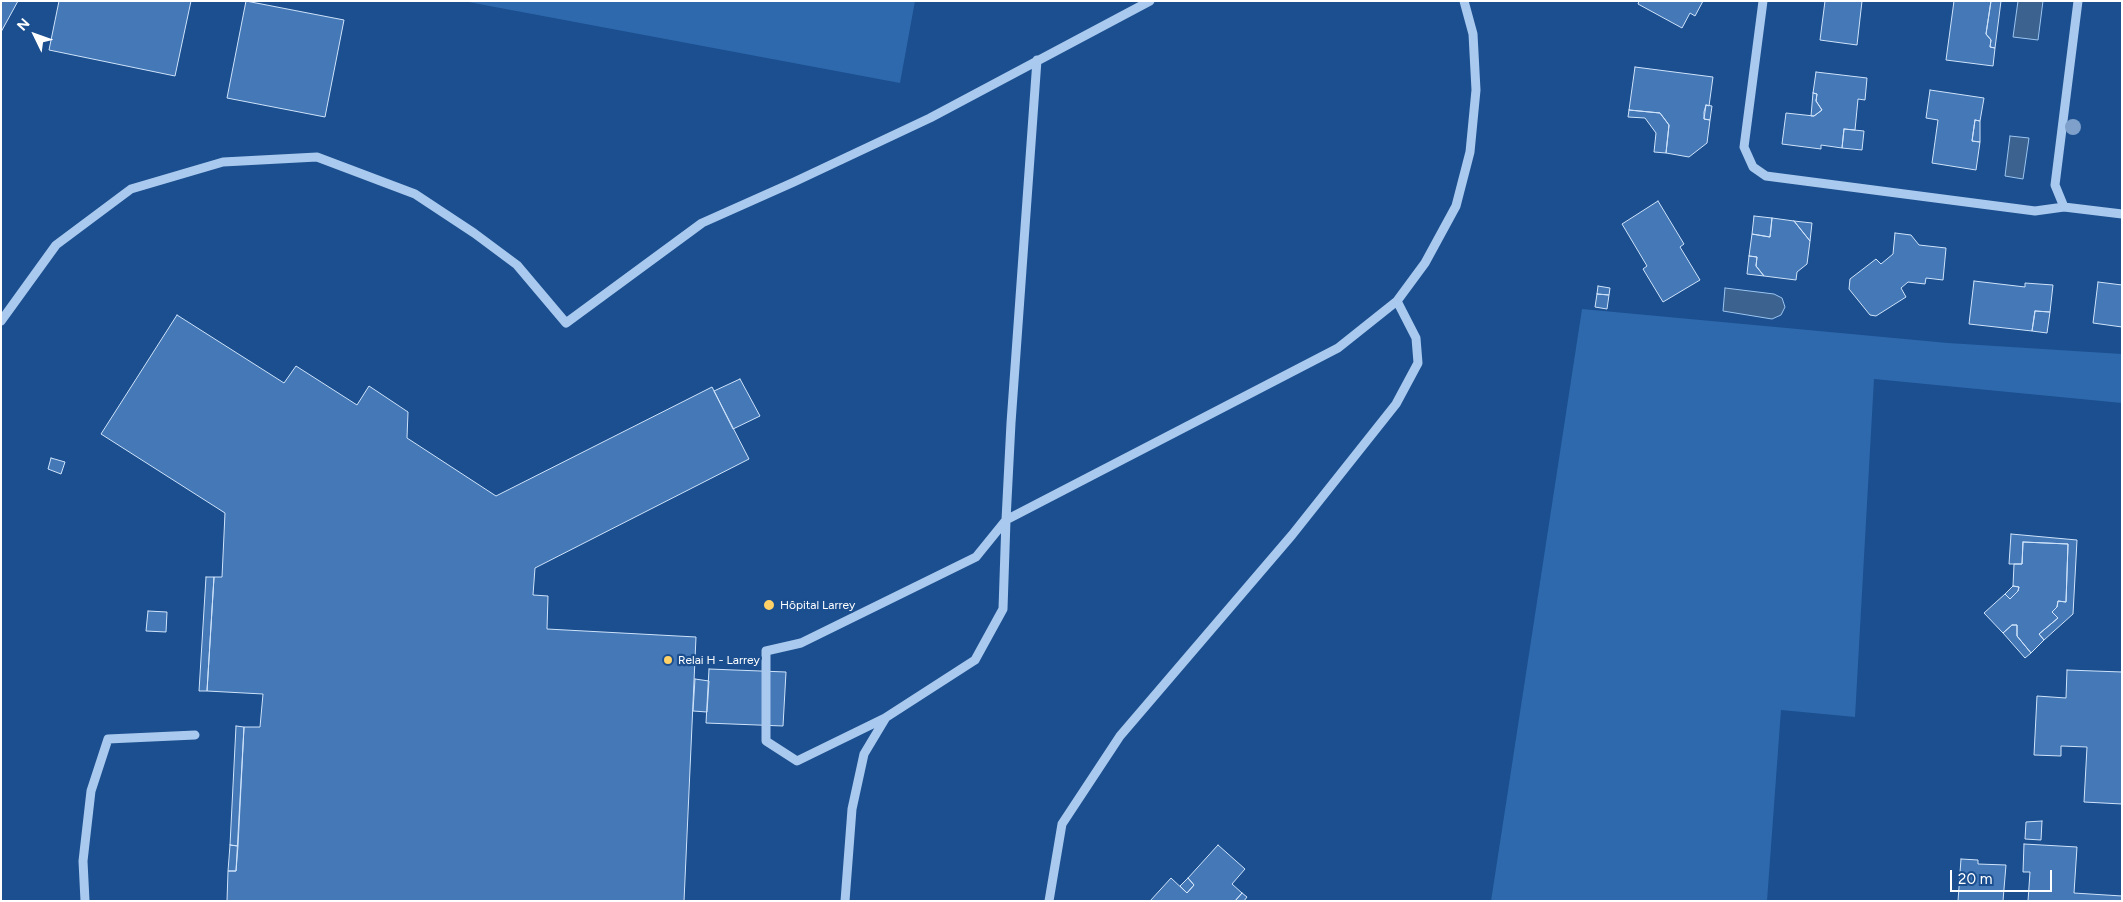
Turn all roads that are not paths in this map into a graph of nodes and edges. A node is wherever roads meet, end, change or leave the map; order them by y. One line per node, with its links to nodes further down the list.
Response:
1 (1150, 1): 5 (street)
2 (1464, 1): 8 (street)
3 (1763, 1): 6 (street)
4 (2078, 1): 6 (street)
5 (1037, 60): 9 (street); 10 (street)
6 (2064, 207): 7 (street)
7 (2122, 214)
8 (1397, 301): 10 (street); 15 (street)
9 (1, 322)
10 (1006, 520): 11 (street); 11 (street)
11 (885, 718): 14 (street)
12 (196, 735): 13 (street)
13 (85, 901)
14 (845, 901)
15 (1050, 901)

